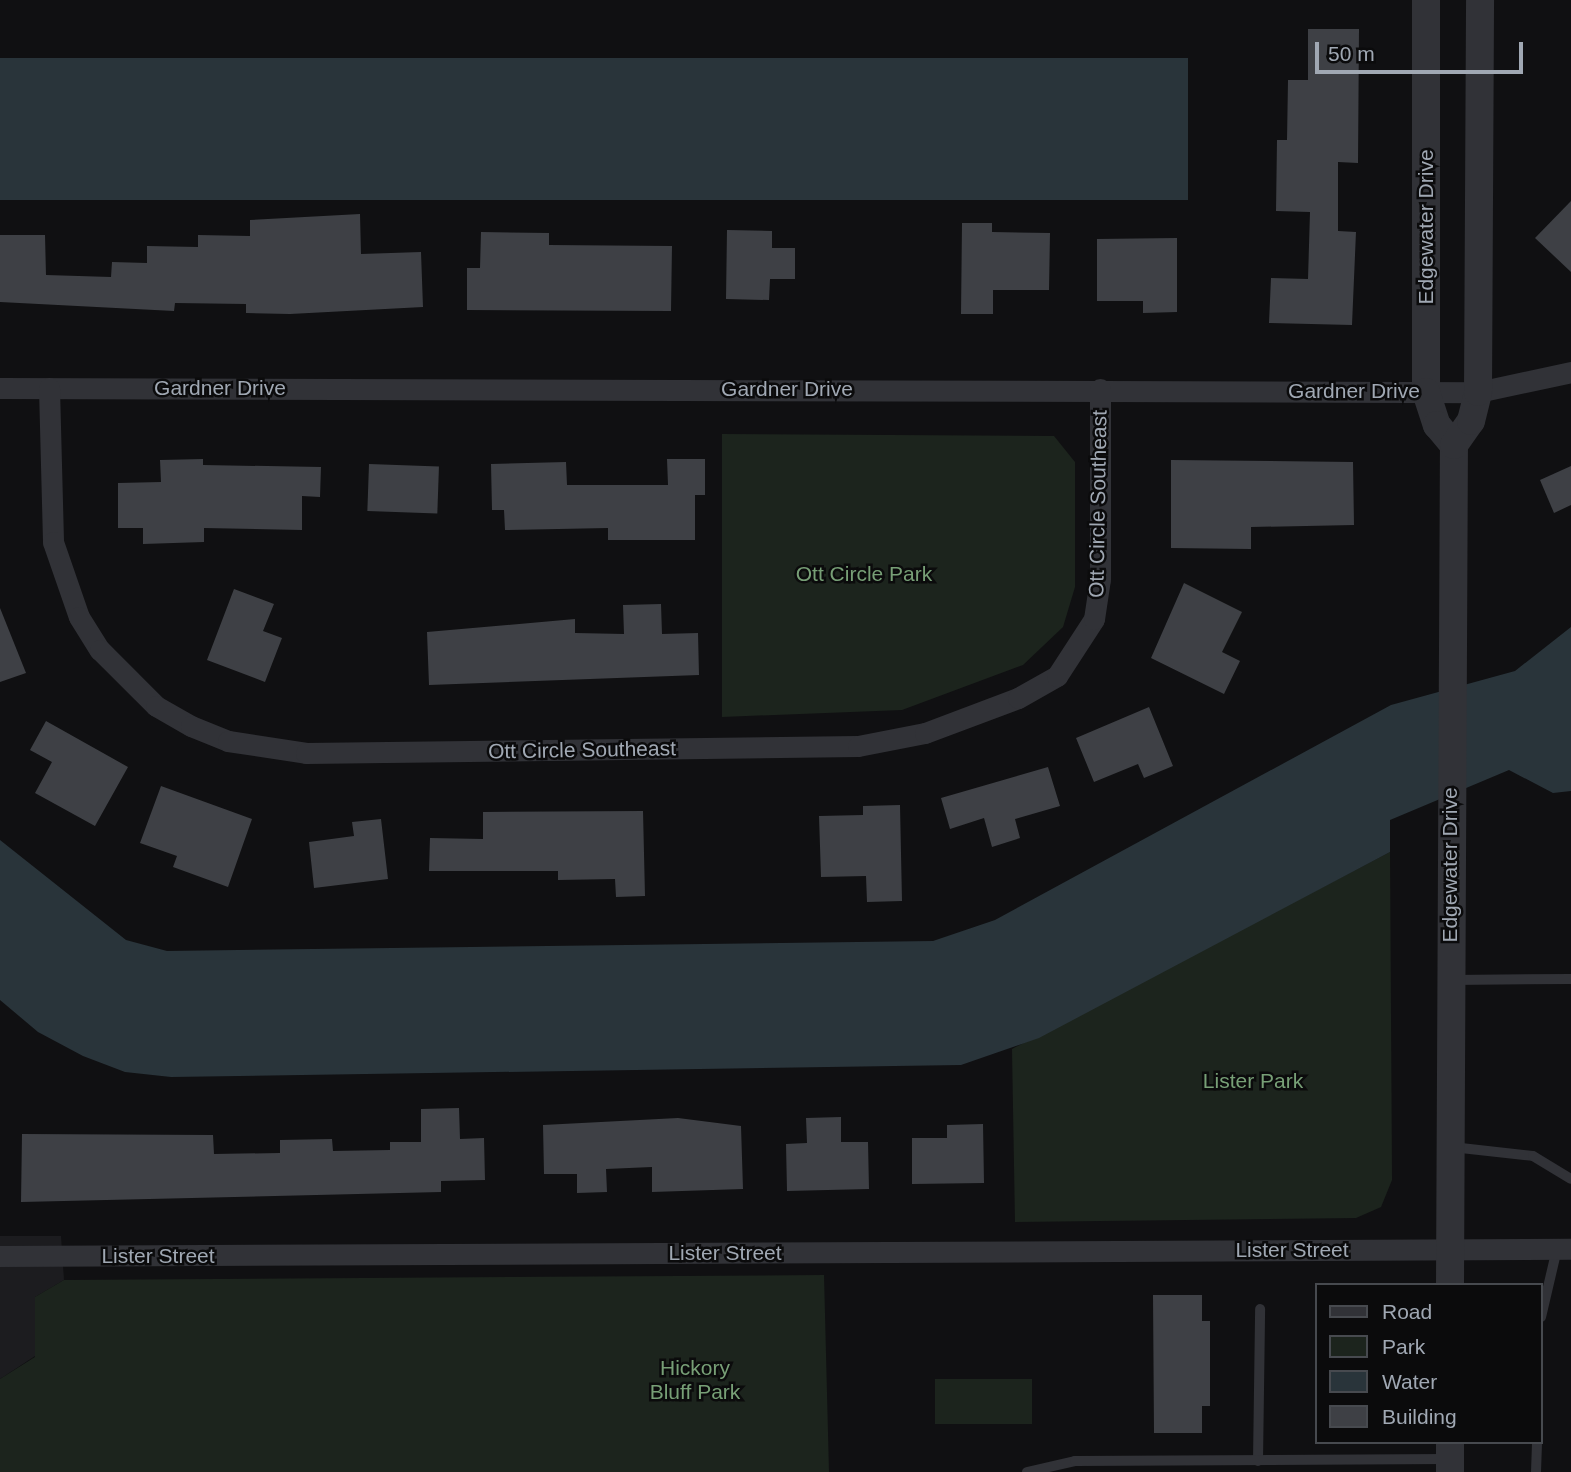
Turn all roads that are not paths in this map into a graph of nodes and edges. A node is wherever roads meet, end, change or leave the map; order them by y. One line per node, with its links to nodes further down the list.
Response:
1 (1426, 0): 7 (street, Edgewater Drive)
2 (1480, 0): 8 (street)
3 (1571, 372): 8 (street, Gardner Drive)
4 (0, 388): 5 (street, Gardner Drive)
5 (50, 388): 6 (street, Gardner Drive); 6 (street, Ott Circle Southeast)
6 (1100, 389): 7 (street, Gardner Drive)
7 (1426, 392): 8 (street, Gardner Drive); 9 (street, Edgewater Drive)
8 (1478, 392): 9 (street)
9 (1454, 445): 11 (street, Edgewater Drive)
10 (1571, 979): 11 (lane)
11 (1450, 980): 12 (street, Edgewater Drive)
12 (1450, 1146): 13 (lane); 14 (street, Edgewater Drive)
13 (1571, 1179)
14 (1450, 1249): 15 (street, Lister Street); 16 (street, Lister Street); 17 (street, Edgewater Drive)
15 (1564, 1249): 19 (lane)
16 (0, 1256)
17 (1450, 1283)
18 (1261, 1309): 22 (lane)
19 (1543, 1311)
20 (1537, 1444): 25 (lane)
21 (1450, 1458): 22 (lane)
22 (1258, 1461): 23 (lane)
23 (1244, 1467): 24 (lane)
24 (1027, 1472)
25 (1536, 1472)

